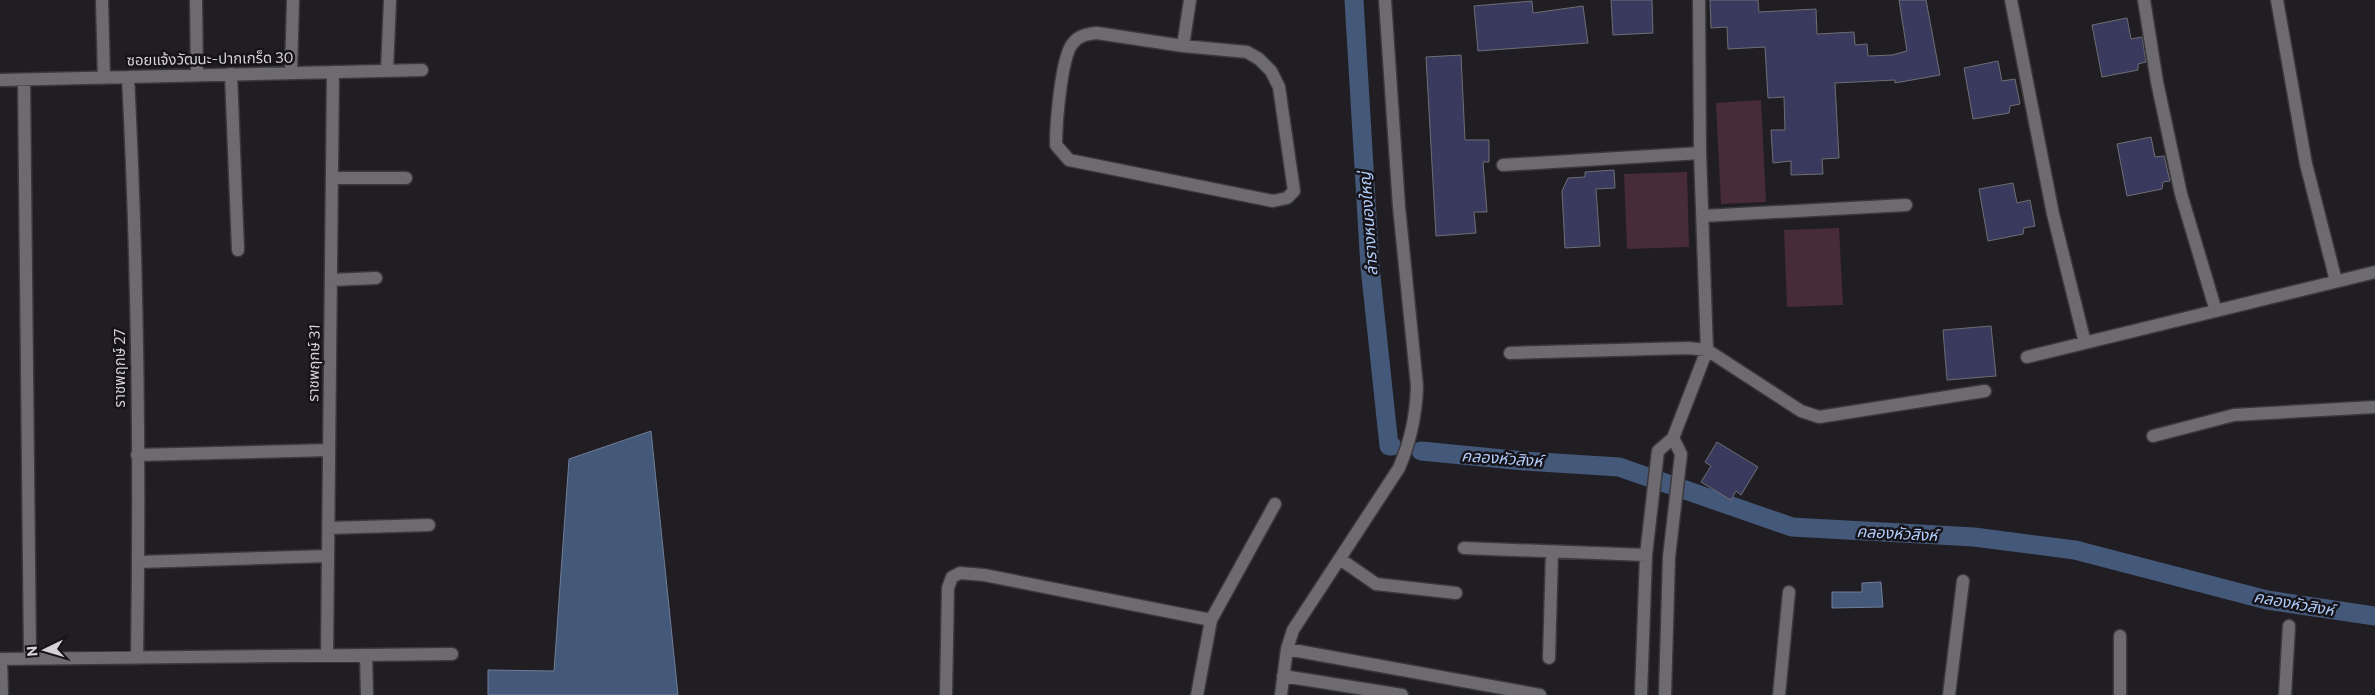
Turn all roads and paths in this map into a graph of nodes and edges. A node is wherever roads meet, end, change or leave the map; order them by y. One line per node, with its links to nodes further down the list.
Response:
1 (102, 0): 19 (street)
2 (196, 0): 17 (street)
3 (293, 0): 15 (street)
4 (390, 0): 12 (street)
5 (1190, 0): 11 (street)
6 (1385, 0): 51 (street)
7 (1699, 0): 22 (street)
8 (2011, 0): 34 (street)
9 (2144, 0): 33 (street)
10 (2277, 0): 32 (street)
11 (1183, 46): 11 (street)
12 (387, 70): 13 (street, ซอยแจ้งวัฒนะ-ปากเกร็ด 30); 14 (street, ซอยแจ้งวัฒนะ-ปากเกร็ด 30)
13 (422, 70)
14 (333, 72): 15 (street, ซอยแจ้งวัฒนะ-ปากเกร็ด 30); 24 (street, ราชพฤกษ์ 31)
15 (291, 73): 16 (street, ซอยแจ้งวัฒนะ-ปากเกร็ด 30)
16 (231, 74): 17 (street, ซอยแจ้งวัฒนะ-ปากเกร็ด 30); 28 (street)
17 (197, 75): 18 (street, ซอยแจ้งวัฒนะ-ปากเกร็ด 30)
18 (128, 77): 19 (street, ซอยแจ้งวัฒนะ-ปากเกร็ด 30); 43 (street, ราชพฤกษ์ 27)
19 (104, 78): 21 (street, ซอยแจ้งวัฒนะ-ปากเกร็ด 30)
20 (0, 80): 21 (street, ซอยแจ้งวัฒนะ-ปากเกร็ด 30)
21 (24, 80): 66 (street)
22 (1700, 153): 23 (street); 27 (street)
23 (1503, 165)
24 (332, 178): 25 (street); 31 (street, ราชพฤกษ์ 31)
25 (406, 178)
26 (1906, 205): 27 (street)
27 (1703, 216): 35 (street)
28 (238, 250)
29 (2375, 272): 32 (street)
30 (376, 278): 31 (street)
31 (331, 280): 42 (street, ราชพฤกษ์ 31)
32 (2336, 281): 33 (street)
33 (2216, 311): 34 (street)
34 (2085, 343): 37 (street)
35 (1707, 350): 36 (street); 38 (street); 41 (street)
36 (1510, 354)
37 (2027, 357)
38 (1985, 391)
39 (2375, 407): 40 (street)
40 (2153, 436)
41 (1673, 438): 49 (street); 76 (street)
42 (329, 450): 43 (street); 46 (street, ราชพฤกษ์ 31)
43 (137, 455): 52 (street, ราชพฤกษ์ 27)
44 (1276, 504): 56 (street)
45 (429, 524): 46 (street)
46 (328, 528): 50 (street, ราชพฤกษ์ 31)
47 (1464, 548): 48 (street)
48 (1552, 552): 49 (street); 64 (street)
49 (1646, 555): 75 (street)
50 (328, 556): 52 (street); 61 (street, ราชพฤกษ์ 31)
51 (1340, 559): 55 (street); 59 (street)
52 (139, 562): 63 (street, ราชพฤกษ์ 27)
53 (1964, 581): 78 (street)
54 (1789, 592): 77 (street)
55 (1456, 593)
56 (1211, 620): 70 (street); 71 (street)
57 (2289, 626): 80 (street)
58 (2120, 636): 79 (street)
59 (1287, 649): 67 (street); 74 (street)
60 (452, 654): 62 (street)
61 (327, 655): 62 (street); 63 (street)
62 (366, 655): 69 (street)
63 (137, 658): 66 (street)
64 (1549, 658)
65 (0, 659): 66 (street); 68 (street)
66 (30, 660)
67 (1283, 676): 72 (street); 73 (street)
68 (2, 695)
69 (367, 695)
70 (946, 695)
71 (1197, 695)
72 (1280, 695)
73 (1402, 695)
74 (1540, 695)
75 (1641, 695)
76 (1664, 695)
77 (1779, 695)
78 (1949, 695)
79 (2120, 695)
80 (2286, 695)

